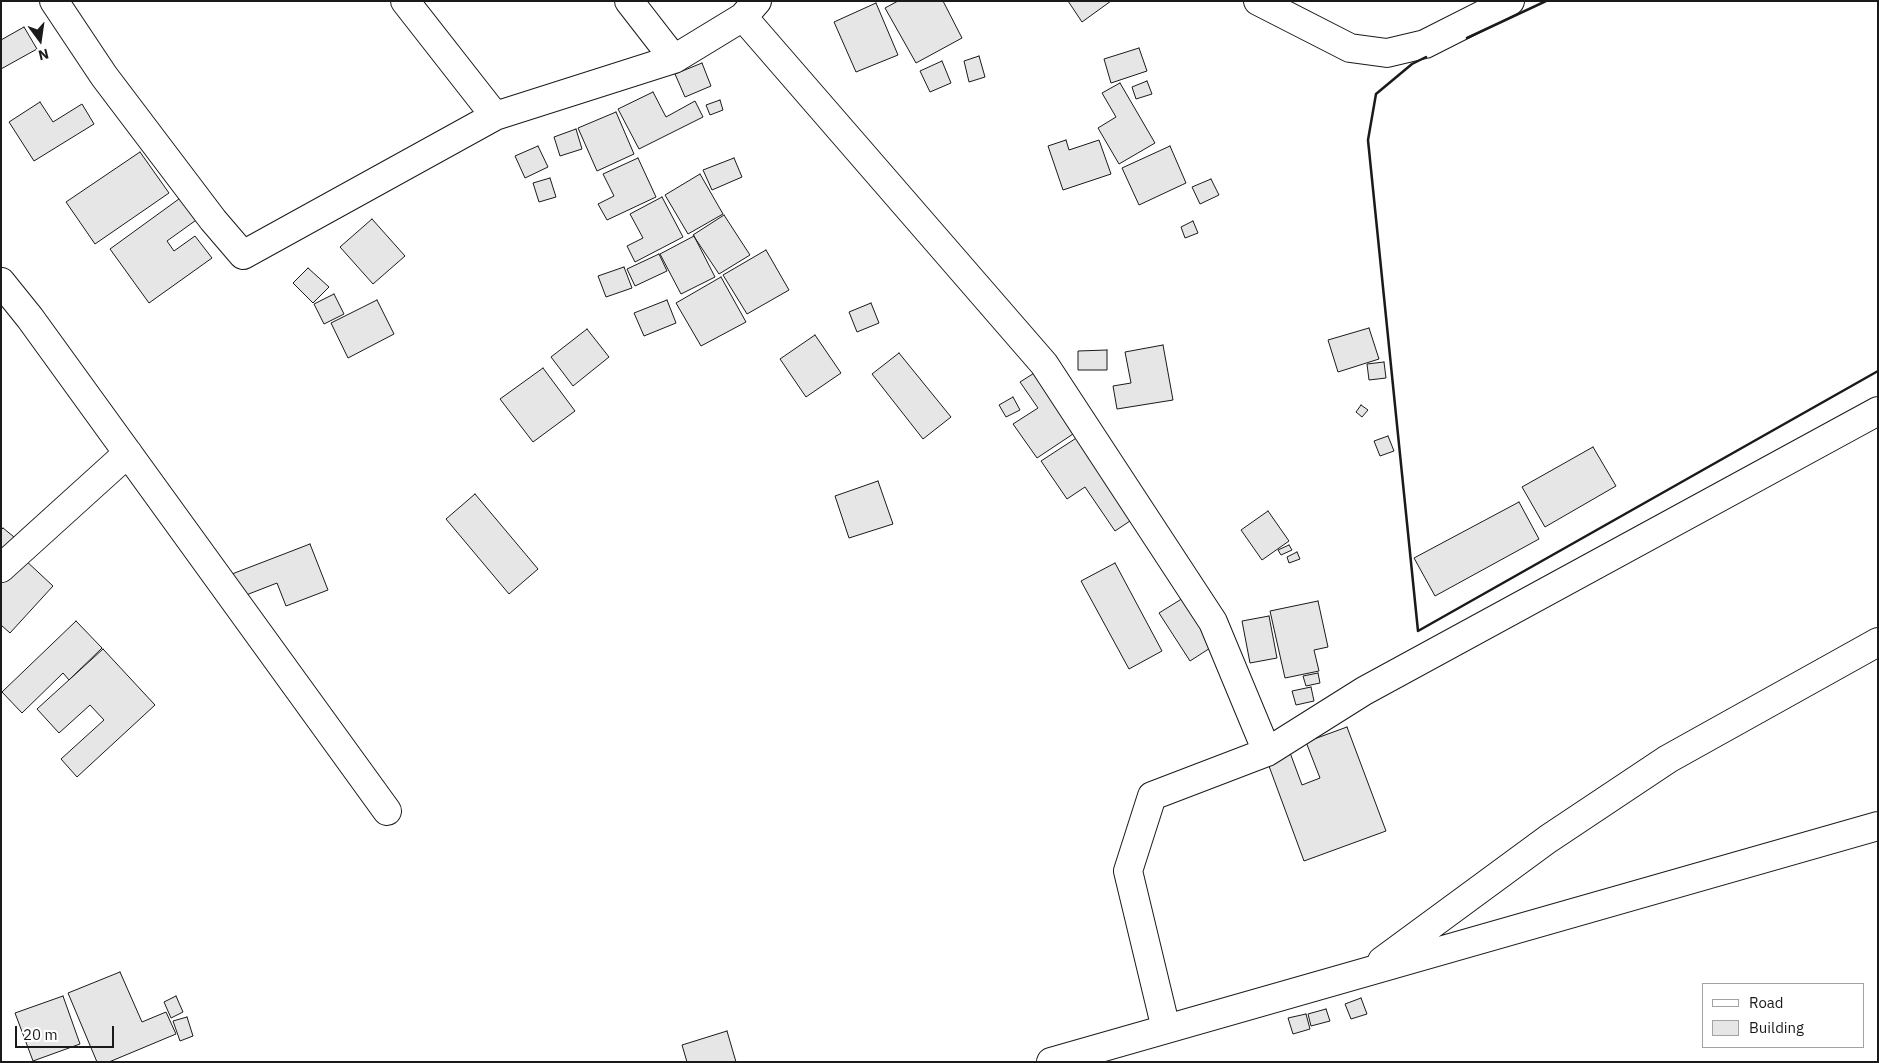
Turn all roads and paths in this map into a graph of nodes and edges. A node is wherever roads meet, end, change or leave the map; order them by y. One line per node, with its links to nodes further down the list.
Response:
1 (54, 1): 8 (street)
2 (405, 1): 8 (street)
3 (629, 1): 7 (street)
4 (1258, 1): 5 (street)
5 (1510, 1)
6 (750, 9): 7 (street); 14 (street)
7 (674, 59): 8 (street)
8 (495, 116)
9 (1, 282): 11 (street)
10 (1878, 411): 14 (street)
11 (128, 453): 12 (street); 15 (street)
12 (1, 568)
13 (1878, 642): 17 (street)
14 (1267, 752): 18 (street)
15 (387, 811)
16 (1878, 826): 17 (street)
17 (1367, 972): 18 (street)
18 (1166, 1029): 19 (street)
19 (1051, 1062)

